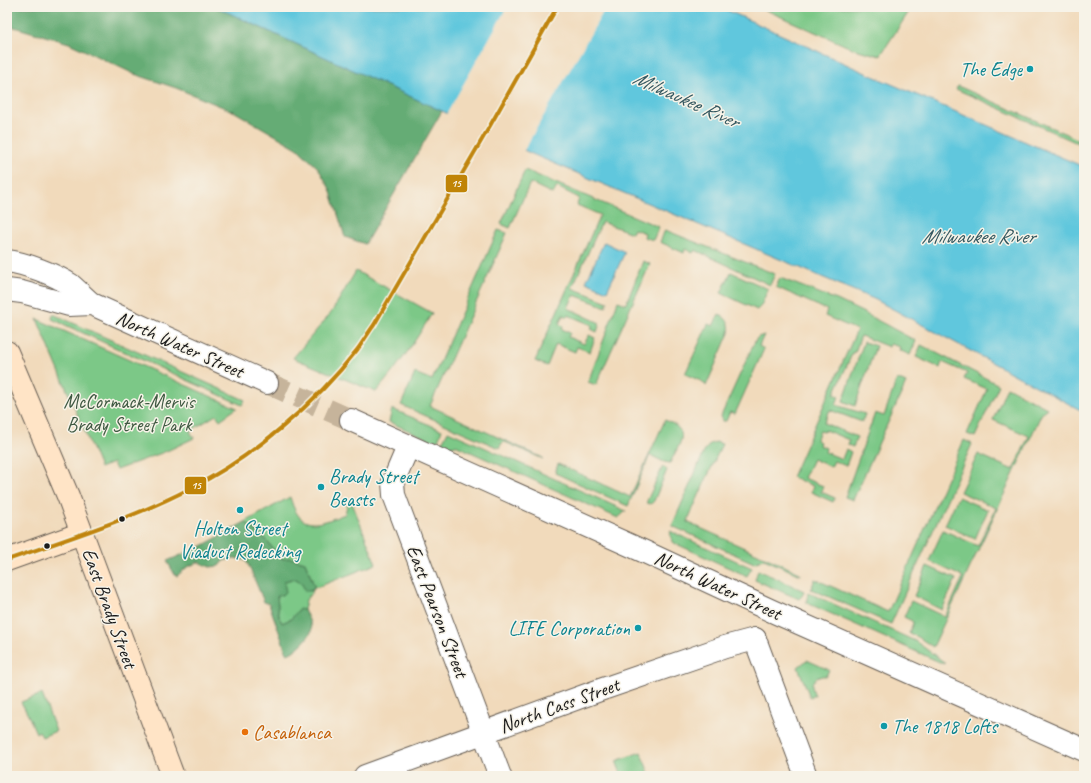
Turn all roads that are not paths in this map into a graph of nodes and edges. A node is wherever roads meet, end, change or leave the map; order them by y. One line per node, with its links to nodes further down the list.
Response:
1 (7, 261): 3 (street, North Water Street)
2 (7, 290): 3 (street, North Water Street)
3 (92, 304): 5 (street, North Water Street)
4 (7, 352): 8 (main road, East Brady Street)
5 (267, 383)
6 (351, 420): 7 (street, North Water Street)
7 (408, 447): 10 (street, North Water Street); 12 (street, East Pearson Street)
8 (82, 533): 9 (main road); 14 (main road, East Brady Street)
9 (7, 560)
10 (772, 611): 11 (street); 13 (street, North Water Street)
11 (756, 639): 12 (street, North Cass Street); 17 (street)
12 (484, 733): 15 (street, North Cass Street); 16 (street, East Pearson Street)
13 (1084, 750)
14 (174, 776)
15 (365, 776)
16 (500, 776)
17 (806, 776)

